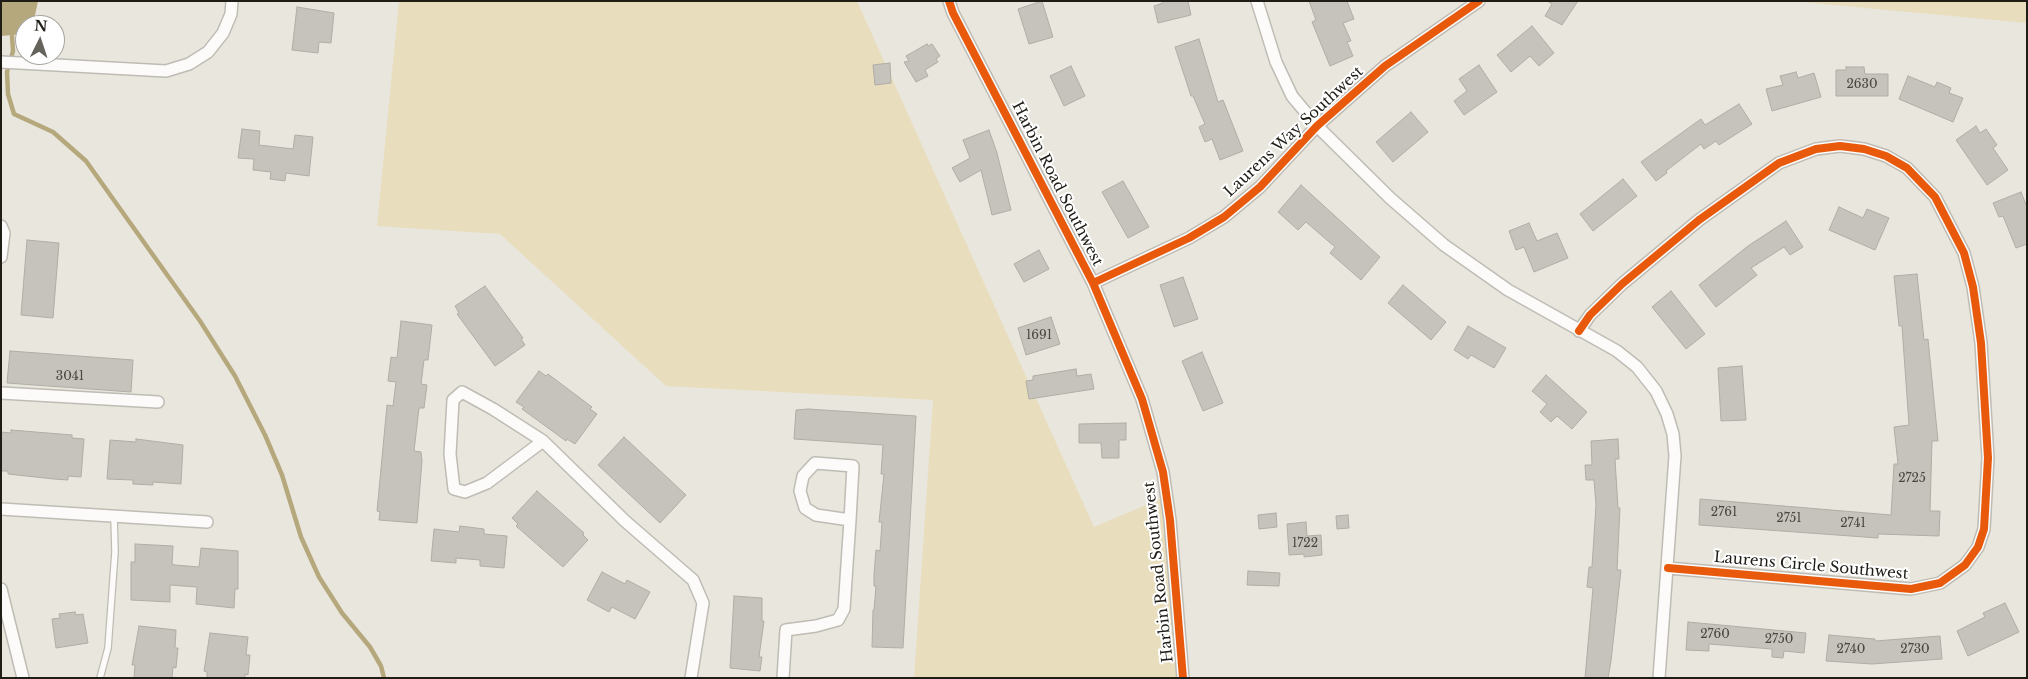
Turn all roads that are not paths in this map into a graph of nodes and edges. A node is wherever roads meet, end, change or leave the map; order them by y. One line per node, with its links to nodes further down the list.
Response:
1 (232, 1): 5 (street)
2 (949, 1): 9 (street, Harbin Road Southwest)
3 (1256, 1): 6 (street)
4 (1479, 1): 6 (street, Laurens Way Southwest)
5 (1, 62)
6 (1317, 126): 9 (street, Laurens Way Southwest); 10 (street)
7 (1, 226): 8 (street)
8 (1, 257)
9 (1093, 283): 25 (street, Harbin Road Southwest)
10 (1579, 331): 18 (street); 18 (street, Laurens Circle Southwest)
11 (1, 393): 12 (street)
12 (158, 402)
13 (543, 441): 13 (street); 23 (street)
14 (1, 509): 15 (street)
15 (114, 516): 17 (street); 22 (lane)
16 (850, 520): 16 (street); 24 (street)
17 (207, 522)
18 (1668, 568): 26 (street)
19 (1, 589): 20 (street)
20 (7, 636): 21 (street)
21 (23, 678)
22 (100, 678)
23 (691, 678)
24 (783, 678)
25 (1184, 678)
26 (1659, 678)

